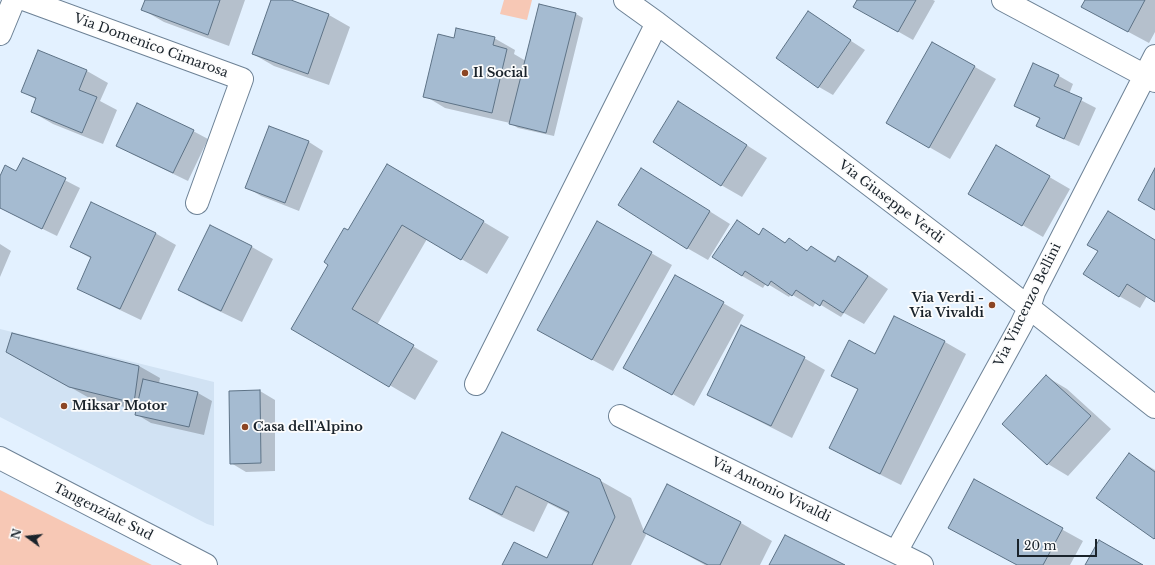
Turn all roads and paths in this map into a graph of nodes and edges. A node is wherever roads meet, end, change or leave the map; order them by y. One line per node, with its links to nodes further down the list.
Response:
1 (14, 0): 6 (main road)
2 (26, 0): 9 (main road, Via Domenico Cimarosa)
3 (625, 0): 5 (main road, Via Giuseppe Verdi)
4 (1003, 0): 8 (main road)
5 (657, 23): 10 (main road, Via Giuseppe Verdi); 11 (main road)
6 (0, 34)
7 (1155, 56): 8 (main road, Via Vincenzo Bellini)
8 (1150, 78): 10 (main road, Via Vincenzo Bellini)
9 (197, 203)
10 (1029, 308): 12 (main road, Via Giuseppe Verdi); 15 (main road, Via Vincenzo Bellini)
11 (476, 384)
12 (1155, 407)
13 (620, 416): 15 (main road, Via Antonio Vivaldi)
14 (0, 458): 16 (main road, Tangenziale Sud)
15 (896, 552): 17 (main road, Via Antonio Vivaldi)
16 (206, 565)
17 (922, 565)

